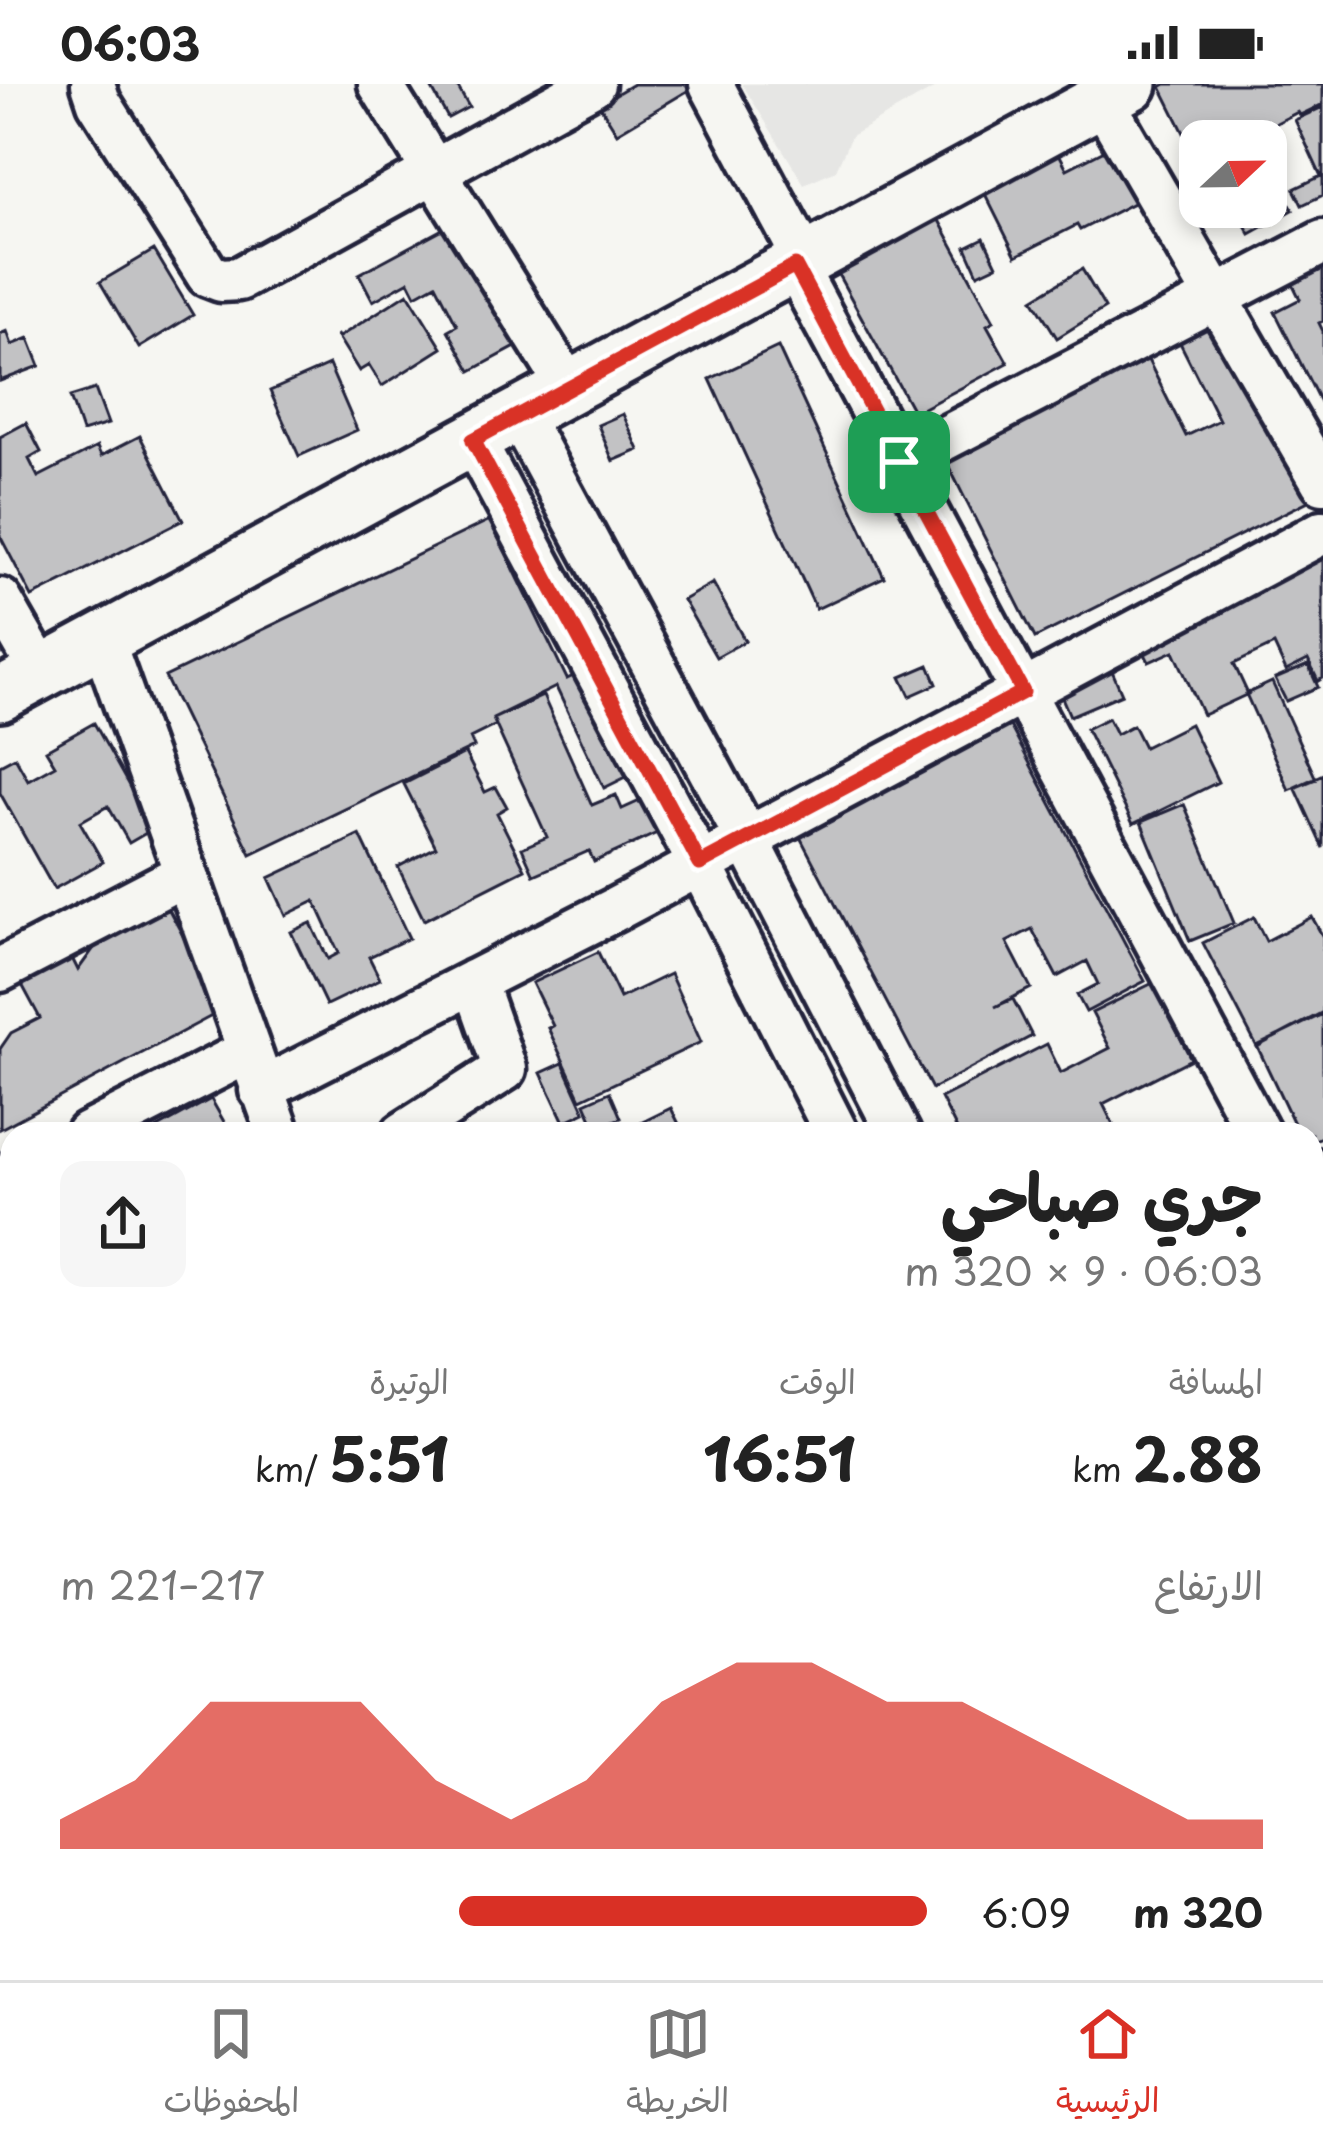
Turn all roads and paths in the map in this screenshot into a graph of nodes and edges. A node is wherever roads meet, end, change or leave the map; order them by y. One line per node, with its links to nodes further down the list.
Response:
1 (93, 84): 6 (street)
2 (380, 84): 6 (street)
3 (593, 84): 6 (street)
4 (710, 84): 8 (street)
5 (1108, 89): 8 (main road); 9 (street)
6 (434, 170): 10 (street)
7 (1323, 242): 9 (street)
8 (800, 263): 10 (main road); 13 (street)
9 (1216, 297): 13 (street); 14 (street)
10 (568, 388): 11 (main road)
11 (520, 415): 12 (main road); 20 (street)
12 (473, 440): 17 (main road); 21 (street)
13 (899, 462): 19 (street)
14 (1323, 482)
15 (1323, 532): 19 (street)
16 (0, 600): 18 (street)
17 (103, 641): 18 (main road); 22 (street)
18 (21, 684)
19 (1023, 692): 20 (street); 31 (street)
20 (747, 839): 21 (street); 30 (street)
21 (700, 864): 24 (street); 29 (street)
22 (184, 874): 23 (street); 25 (street)
23 (0, 970)
24 (474, 981): 25 (street); 28 (street)
25 (254, 1071): 26 (street); 27 (street)
26 (119, 1122)
27 (274, 1122)
28 (422, 1122)
29 (831, 1122)
30 (892, 1122)
31 (1253, 1122)

